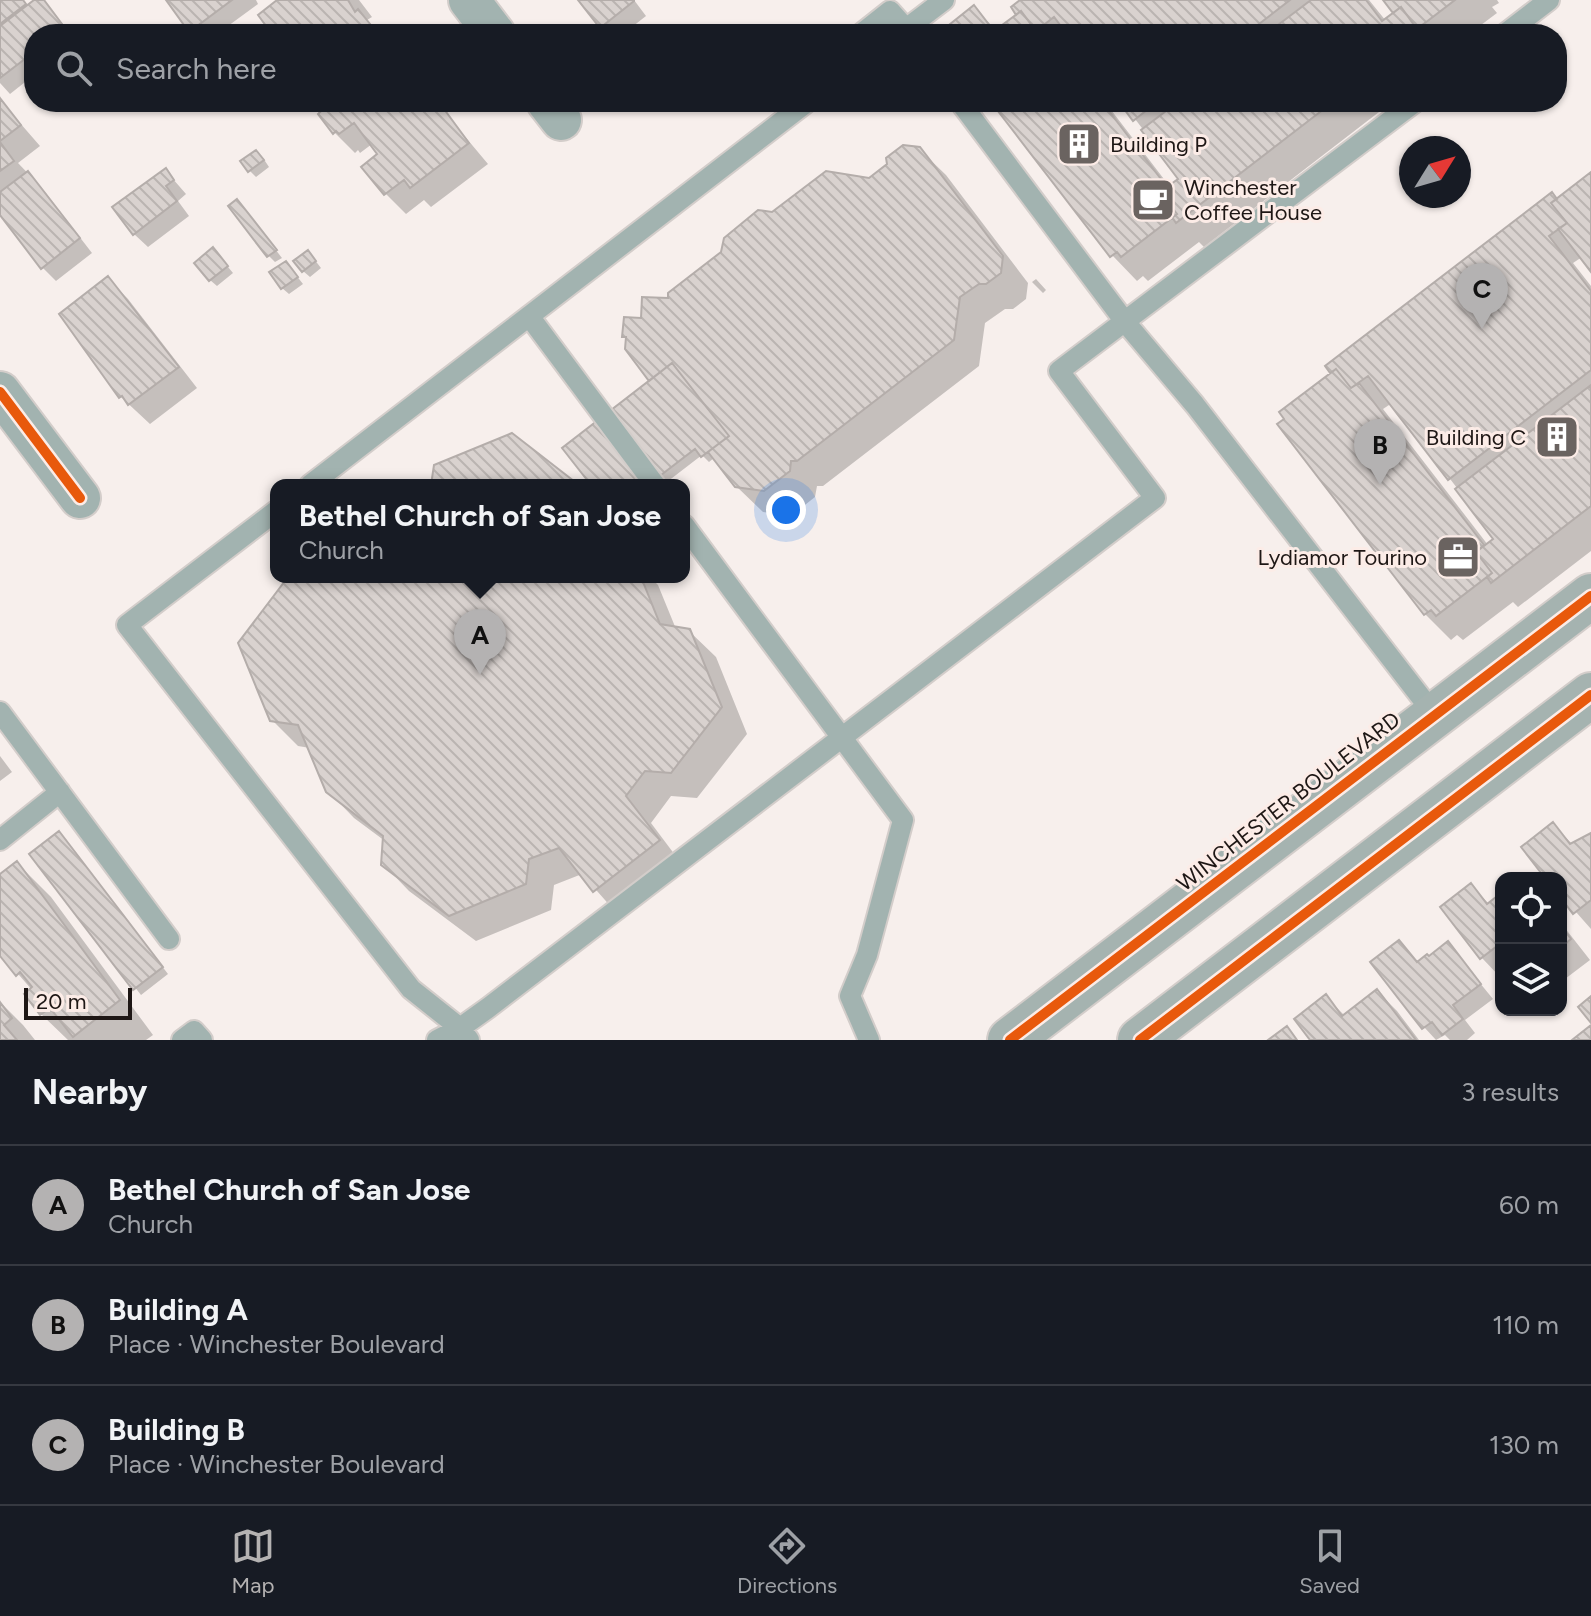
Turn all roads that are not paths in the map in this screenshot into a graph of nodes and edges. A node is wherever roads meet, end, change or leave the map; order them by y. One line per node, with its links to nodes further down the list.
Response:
1 (469, 0): 4 (street)
2 (944, 0): 7 (lane)
3 (1549, 0): 8 (lane)
4 (487, 24)
5 (874, 24): 6 (lane)
6 (901, 24)
7 (917, 24)
8 (1518, 24)
9 (794, 112): 12 (lane)
10 (968, 112): 13 (lane)
11 (1402, 112): 13 (lane)
12 (529, 316): 15 (lane); 16 (lane)
13 (1126, 323): 23 (lane); 24 (lane)
14 (0, 392): 17 (street)
15 (318, 479)
16 (651, 479)
17 (80, 498)
18 (270, 516): 28 (lane)
19 (690, 533): 24 (lane)
20 (1591, 596): 23 (main road, WINCHESTER BOULEVARD)
21 (1591, 695): 34 (main road)
22 (0, 712): 25 (lane)
23 (1434, 714): 33 (main road, WINCHESTER BOULEVARD)
24 (840, 738): 28 (lane); 32 (lane)
25 (60, 792): 26 (lane); 27 (lane)
26 (0, 840)
27 (169, 939)
28 (465, 1034): 31 (lane)
29 (182, 1040): 30 (lane)
30 (202, 1040)
31 (437, 1040)
32 (869, 1040)
33 (1010, 1040)
34 (1140, 1040)

